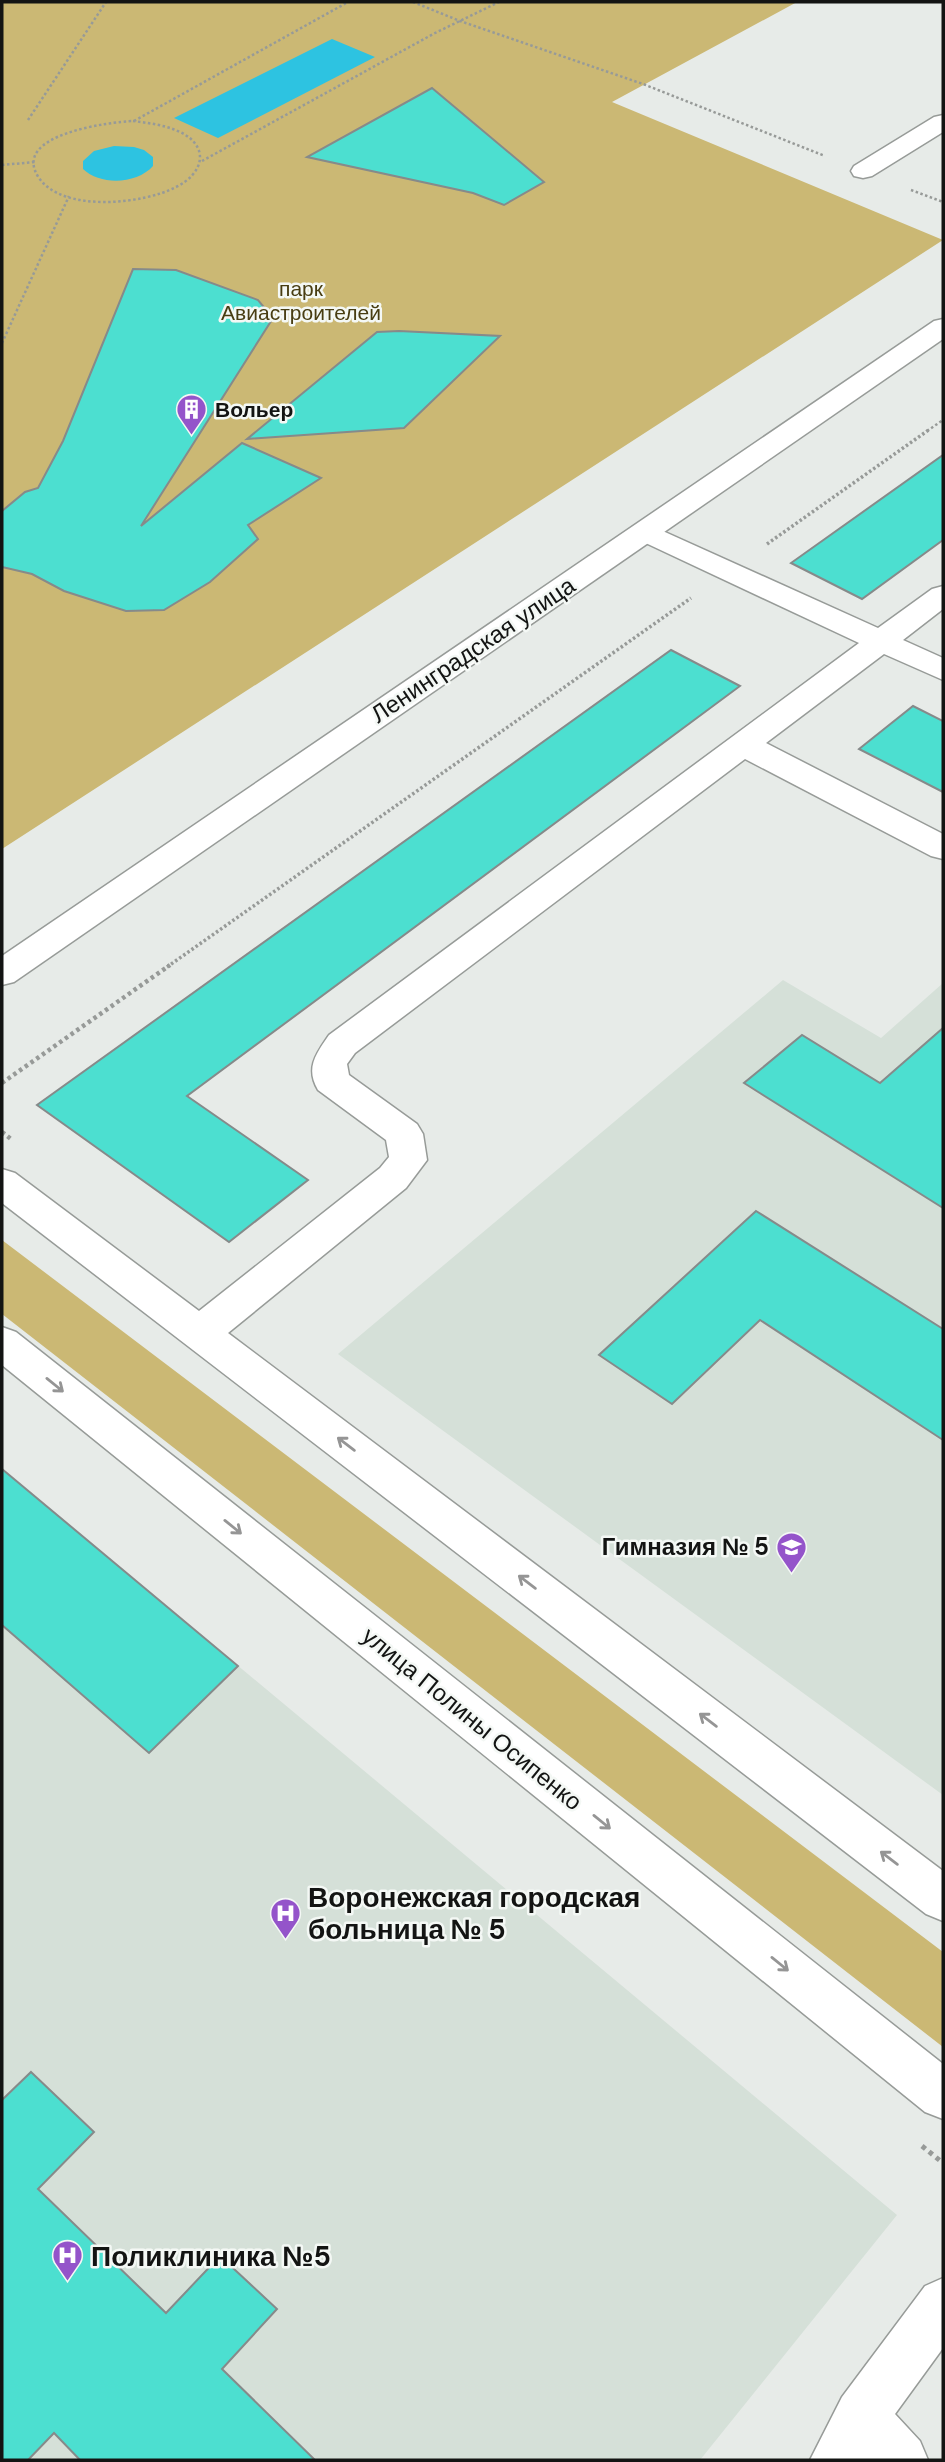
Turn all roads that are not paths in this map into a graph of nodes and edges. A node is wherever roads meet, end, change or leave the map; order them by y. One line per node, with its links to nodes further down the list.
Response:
1 (943, 122): 2 (street)
2 (863, 171)
3 (943, 327): 4 (street, Ленинградская улица)
4 (645, 532): 6 (street); 10 (street, Ленинградская улица)
5 (943, 595): 6 (street)
6 (882, 641): 7 (street); 8 (street)
7 (943, 670)
8 (744, 745): 9 (street); 12 (street)
9 (943, 848)
10 (2, 973)
11 (2, 1183): 12 (street)
12 (200, 1333): 14 (street, one-way to 12)
13 (2, 1343): 15 (street, улица Полины Осипенко, one-way to 15)
14 (943, 1899)
15 (943, 2095)
16 (943, 2304): 17 (street)
17 (849, 2438): 18 (street)
18 (901, 2460)

